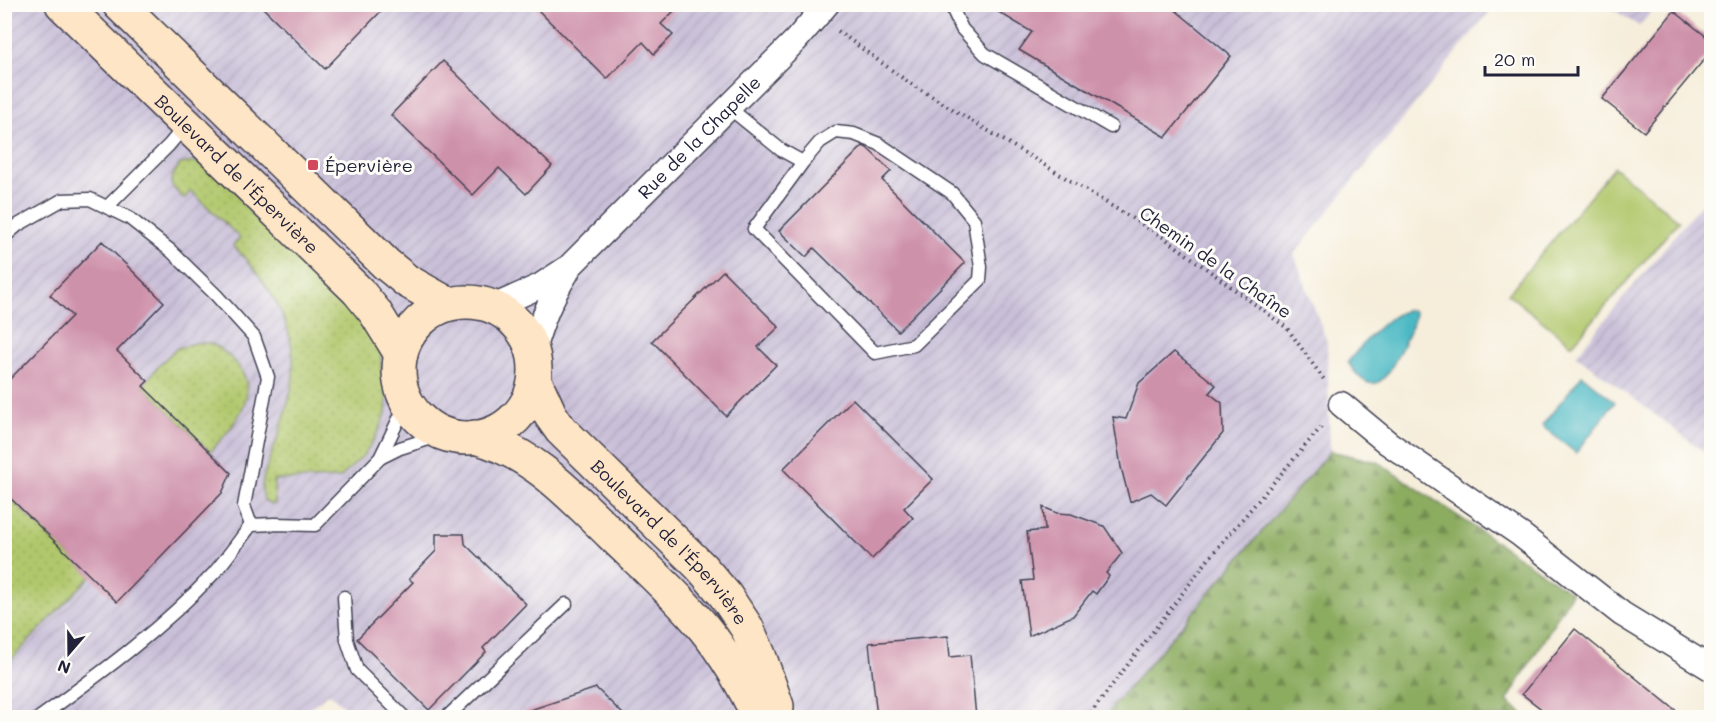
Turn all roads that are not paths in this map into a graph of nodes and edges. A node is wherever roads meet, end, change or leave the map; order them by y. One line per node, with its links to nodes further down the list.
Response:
1 (62, 4): 6 (street, Boulevard de l'Épervière)
2 (119, 4): 12 (street)
3 (954, 4): 7 (lane)
4 (822, 10): 5 (street, Rue de la Chapelle)
5 (728, 107): 8 (lane); 11 (street, Rue de la Chapelle)
6 (187, 124): 9 (lane); 14 (street, Boulevard de l'Épervière)
7 (1111, 127)
8 (803, 162): 8 (lane)
9 (107, 207): 10 (lane); 20 (lane)
10 (4, 237)
11 (569, 267): 13 (street, Rue de la Chapelle); 15 (street, Rue de la Chapelle)
12 (448, 304): 13 (street); 14 (street)
13 (493, 307): 15 (street)
14 (401, 354): 16 (street)
15 (534, 365): 18 (street); 28 (street, Boulevard de l'Épervière)
16 (407, 402): 18 (street); 19 (lane)
17 (1341, 404): 23 (street)
18 (459, 435): 19 (lane); 27 (street, Boulevard de l'Épervière)
19 (380, 458): 20 (lane)
20 (251, 525): 24 (lane)
21 (344, 597): 25 (lane)
22 (566, 604): 26 (lane)
23 (1712, 669)
24 (39, 717)
25 (405, 717)
26 (446, 717)
27 (759, 717)
28 (776, 717)

